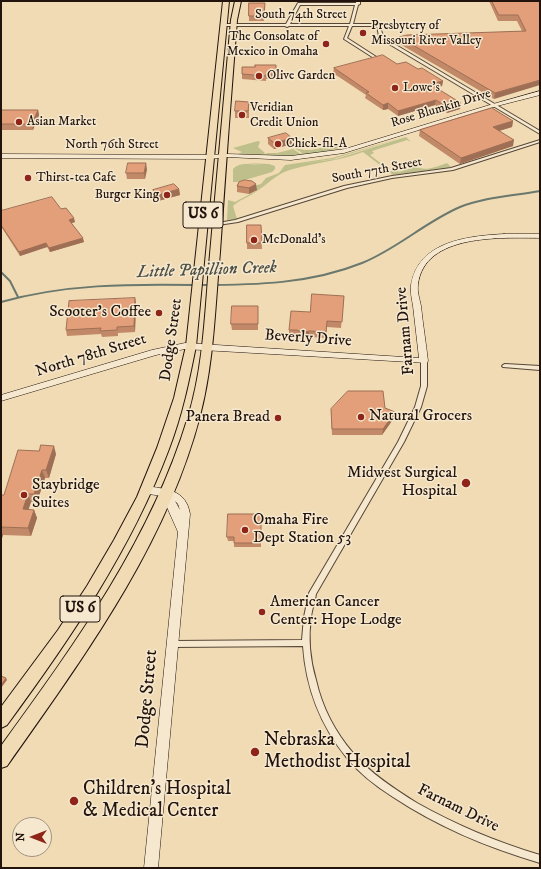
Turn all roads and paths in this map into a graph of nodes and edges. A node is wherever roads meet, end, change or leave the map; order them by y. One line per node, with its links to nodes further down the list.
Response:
1 (226, 1): 5 (highway, Dodge Street / US 6)
2 (238, 1): 6 (highway, US 6)
3 (358, 3): 4 (street); 9 (street)
4 (352, 19): 7 (street); 8 (street)
5 (223, 25): 6 (street, South 74th Street); 16 (highway, Dodge Street / US 6)
6 (234, 25): 9 (street, South 74th Street); 17 (highway, US 6)
7 (336, 25): 8 (street, South 74th Street); 9 (street, South 74th Street)
8 (351, 25): 10 (street); 12 (street, South 74th Street)
9 (287, 26)
10 (377, 59)
11 (540, 93): 12 (main road, Rose Blumkin Drive)
12 (495, 105): 13 (street); 17 (main road, Rose Blumkin Drive)
13 (540, 133)
14 (540, 141): 18 (street, South 77th Street)
15 (1, 156): 16 (main road, North 76th Street)
16 (209, 157): 17 (main road, Rose Blumkin Drive); 20 (highway, Dodge Street / US 6)
17 (223, 157): 18 (highway, US 6)
18 (218, 224): 21 (highway, US 6)
19 (540, 236): 22 (main road, Farnam Drive)
20 (190, 346): 21 (main road, Beverly Drive); 25 (main road, North 78th Street); 26 (highway, Dodge Street / US 6)
21 (208, 347): 22 (main road, Beverly Drive); 27 (highway, US 6)
22 (424, 361): 28 (street, Farnam Drive)
23 (505, 366): 24 (street)
24 (540, 368)
25 (1, 398)
26 (145, 490): 27 (main road); 30 (highway, US 6)
27 (166, 494): 29 (main road, Dodge Street); 31 (highway, US 6)
28 (306, 643): 29 (street); 32 (street, Farnam Drive)
29 (173, 644): 33 (main road, Dodge Street)
30 (1, 720)
31 (1, 760)
32 (540, 859)
33 (151, 868)

